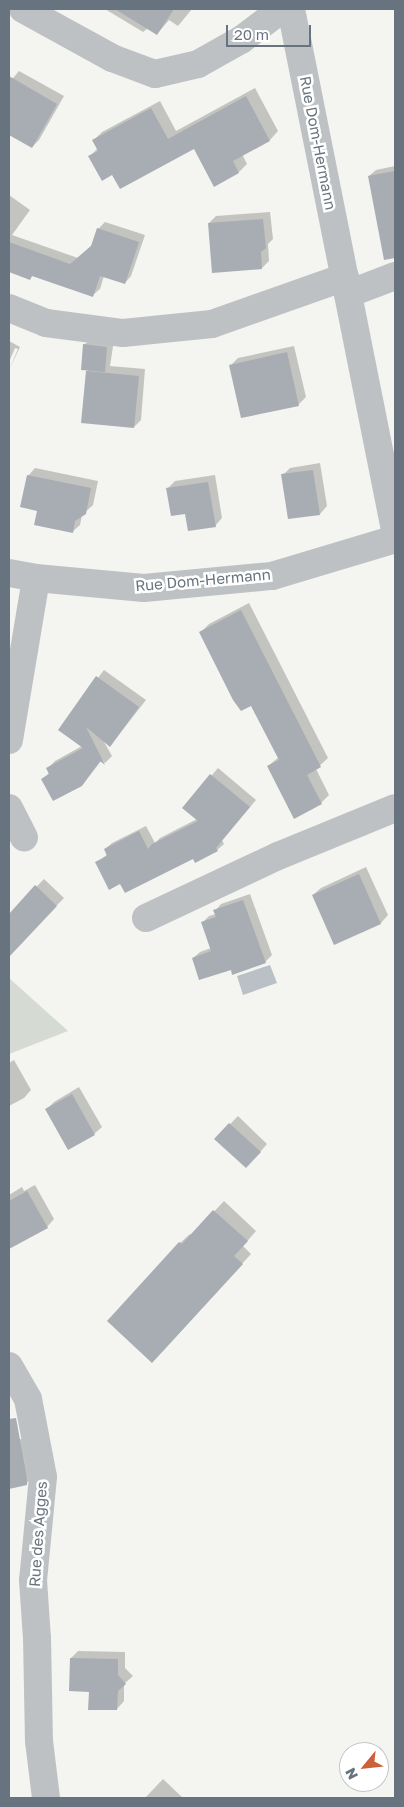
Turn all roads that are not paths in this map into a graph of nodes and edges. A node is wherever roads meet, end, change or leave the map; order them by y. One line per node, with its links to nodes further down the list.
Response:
1 (22, 9): 2 (street)
2 (282, 9)
3 (291, 9): 5 (street, Rue Dom-Hermann)
4 (395, 276): 5 (street)
5 (346, 286): 6 (street); 7 (street, Rue Dom-Hermann)
6 (9, 308)
7 (390, 471): 8 (street, Rue Dom-Hermann)
8 (395, 530)
9 (395, 539): 11 (street, Rue Dom-Hermann)
10 (9, 573): 11 (street, Rue Dom-Hermann)
11 (36, 578): 12 (street)
12 (9, 740)
13 (9, 808): 15 (street)
14 (395, 808): 16 (street)
15 (24, 837)
16 (146, 918)
17 (9, 1366): 18 (street, Rue des Agges)
18 (46, 1798)

